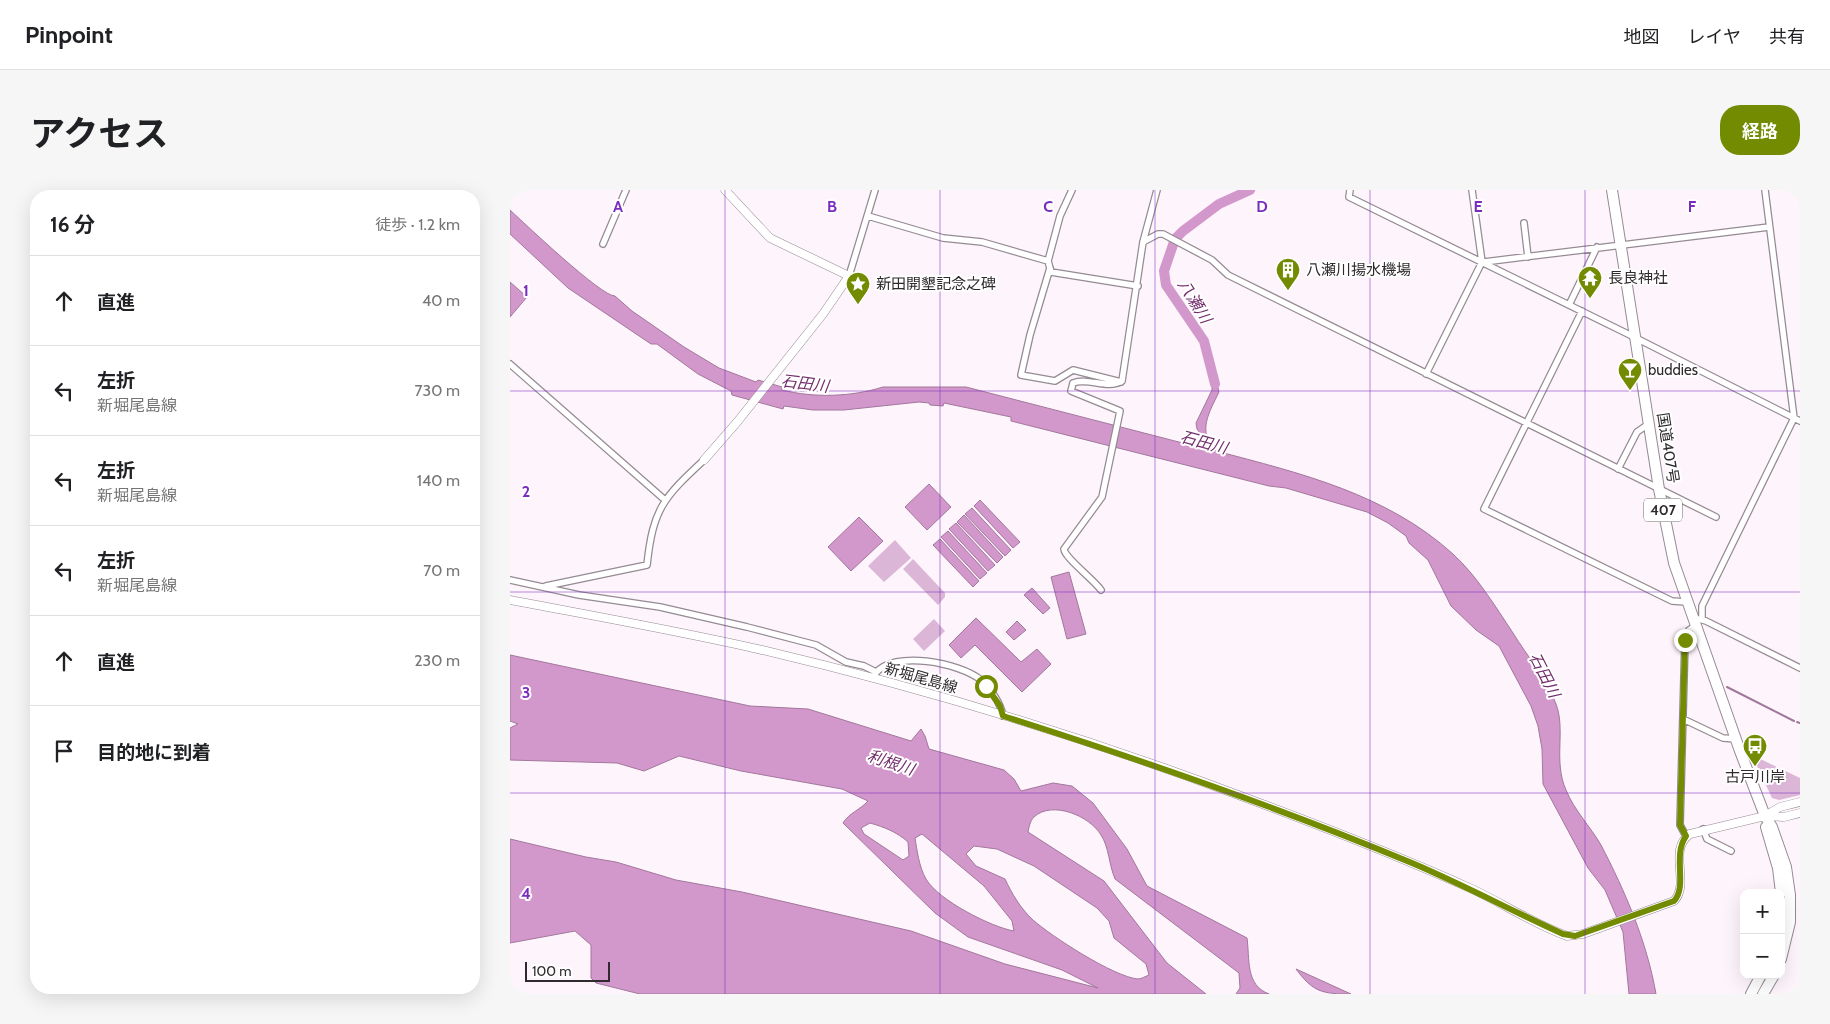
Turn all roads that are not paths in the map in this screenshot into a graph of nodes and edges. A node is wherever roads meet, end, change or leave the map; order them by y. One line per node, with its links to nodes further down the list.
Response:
1 (626, 190): 14 (street)
2 (725, 190): 21 (main road)
3 (875, 190): 10 (street)
4 (1072, 190): 18 (street)
5 (1157, 190): 13 (street)
6 (1350, 190): 19 (street)
7 (1472, 190): 19 (street)
8 (1612, 190): 15 (highway, 国道407号 / 407)
9 (1765, 190): 12 (street)
10 (868, 216): 18 (street); 21 (street)
11 (1524, 223): 17 (street)
12 (1769, 227): 15 (street); 29 (street)
13 (1143, 242): 22 (street); 27 (street)
14 (603, 244)
15 (1620, 246): 16 (street); 25 (highway, 国道407号 / 407)
16 (1597, 247): 17 (street); 23 (street)
17 (1528, 257): 19 (street)
18 (1048, 261): 20 (street)
19 (1482, 262): 23 (street); 27 (street)
20 (1050, 268): 22 (street); 28 (street)
21 (850, 276): 32 (main road)
22 (1138, 286): 28 (street)
23 (1569, 305): 24 (street)
24 (1582, 312): 25 (street); 30 (street)
25 (1636, 338): 29 (street); 31 (highway, 国道407号 / 407)
26 (510, 364): 35 (street)
27 (1426, 374): 30 (street)
28 (1121, 382): 39 (street)
29 (1797, 419): 42 (street)
30 (1527, 424): 33 (street); 41 (street)
31 (1650, 424): 33 (street); 34 (highway, 国道407号 / 407)
32 (704, 460): 35 (street)
33 (1618, 469): 34 (street)
34 (1659, 489): 36 (street); 41 (highway, 国道407号 / 407)
35 (665, 500): 38 (street)
36 (1716, 517)
37 (510, 580): 38 (street)
38 (546, 586): 44 (street)
39 (1101, 590)
40 (510, 600): 44 (main road, 新堀尾島線)
41 (1686, 602): 42 (highway, 国道407号 / 407)
42 (1696, 622): 43 (street); 46 (street); 47 (highway, 国道407号 / 407)
43 (1800, 668)
44 (875, 675): 45 (main road, 新堀尾島線); 45 (street)
45 (1003, 716): 52 (main road, 新堀尾島線)
46 (1683, 719): 47 (street); 52 (street)
47 (1736, 739): 50 (highway, 国道407号 / 407)
48 (1800, 802): 50 (main road)
49 (1800, 813): 50 (main road)
50 (1765, 816): 51 (main road); 54 (highway, 国道407号 / 407); 55 (highway, 国道407号 / 407)
51 (1703, 829): 52 (main road); 53 (street)
52 (1686, 836)
53 (1731, 851)
54 (1781, 889)
55 (1785, 943)
56 (1759, 979): 58 (highway)
57 (1772, 979): 59 (highway)
58 (1751, 994)
59 (1763, 994)

